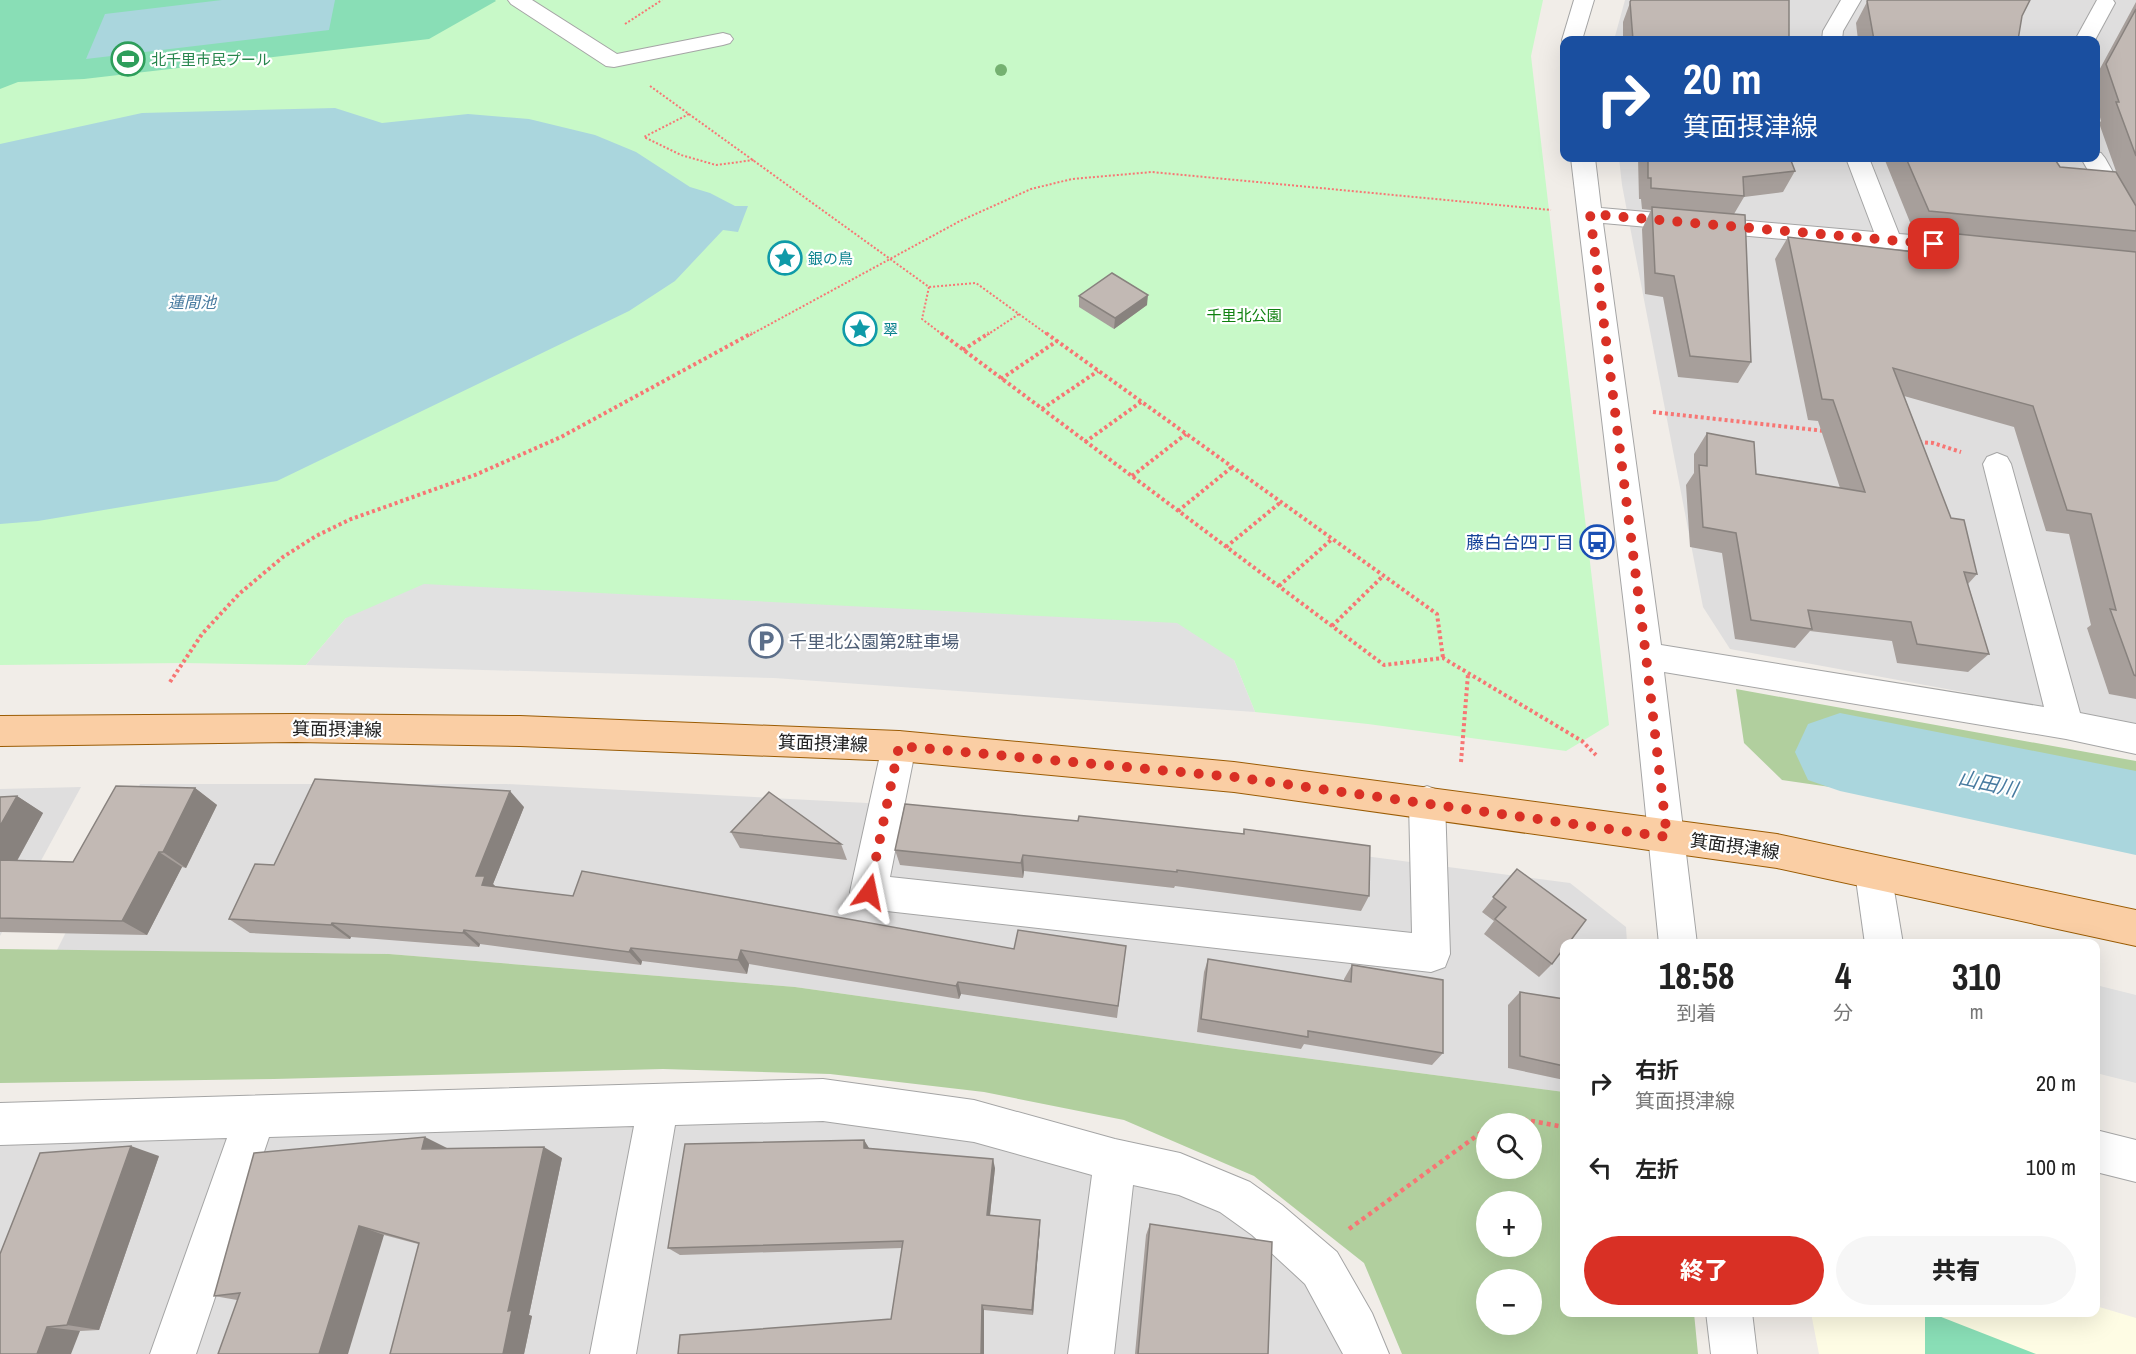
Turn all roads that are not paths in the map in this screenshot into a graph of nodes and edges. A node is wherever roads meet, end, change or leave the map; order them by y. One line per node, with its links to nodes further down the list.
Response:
1 (518, 0): 8 (street)
2 (1584, 0): 5 (street)
3 (1851, 0): 6 (street)
4 (2105, 3): 7 (street)
5 (1573, 36)
6 (1832, 36)
7 (2087, 36)
8 (723, 39)
9 (1584, 162): 12 (street)
10 (1859, 162): 14 (street)
11 (2095, 162): 13 (street)
12 (1590, 214): 14 (street); 17 (street)
13 (2136, 234)
14 (1888, 240): 15 (street)
15 (1995, 250)
16 (1996, 464): 18 (street)
17 (1646, 656): 18 (street); 23 (street)
18 (2066, 725): 20 (street)
19 (0, 731): 21 (main road, 箕面摂津線)
20 (2136, 739)
21 (899, 746): 22 (main road, 箕面摂津線); 22 (street)
22 (1426, 802): 23 (main road, 箕面摂津線)
23 (1667, 837): 24 (main road, 箕面摂津線); 26 (street)
24 (1873, 872): 25 (main road, 箕面摂津線); 27 (street)
25 (2136, 928)
26 (1677, 939)
27 (1883, 939)
28 (658, 1106): 29 (street); 32 (street); 36 (street)
29 (255, 1118): 30 (street); 35 (street)
30 (0, 1124)
31 (2100, 1153): 33 (street)
32 (1115, 1160): 37 (street); 38 (street)
33 (2136, 1161)
34 (1730, 1317): 39 (street)
35 (173, 1354)
36 (612, 1354)
37 (1091, 1354)
38 (1366, 1354)
39 (1734, 1354)

